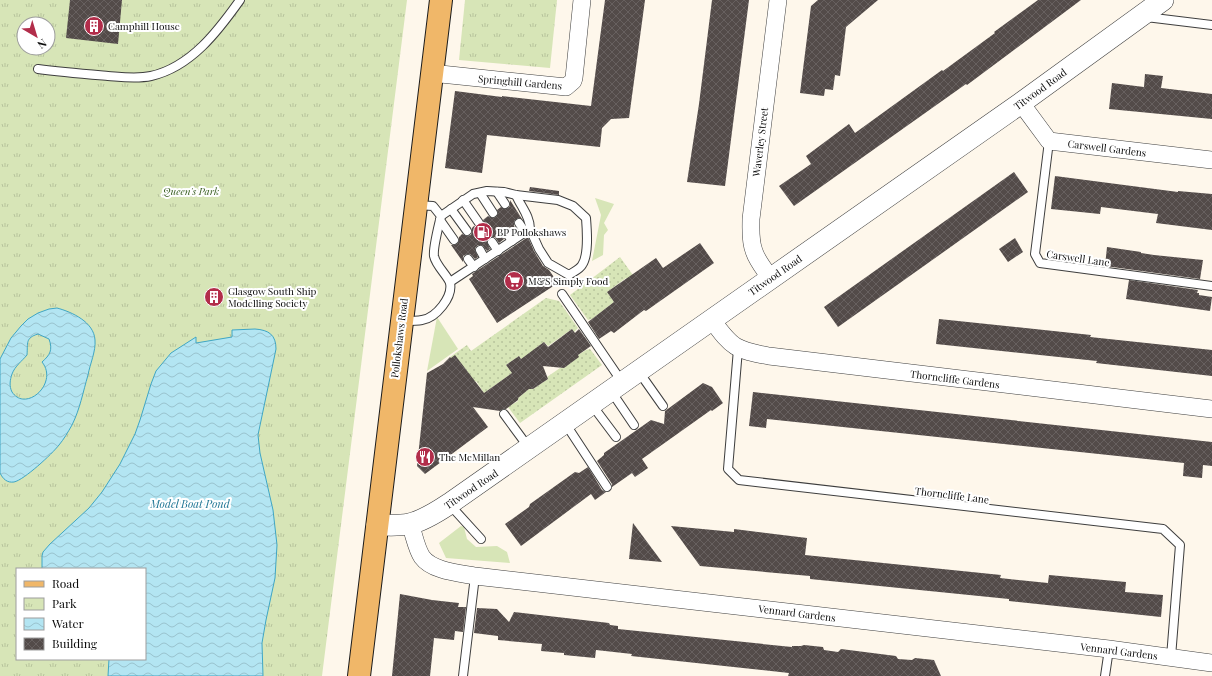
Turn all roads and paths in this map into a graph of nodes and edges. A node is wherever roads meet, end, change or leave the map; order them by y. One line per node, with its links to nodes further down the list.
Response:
1 (240, 0): 8 (lane)
2 (441, 0): 9 (main road, Pollokshaws Road)
3 (582, 0): 9 (street, Springhill Gardens)
4 (778, 0): 35 (street, Waverley Street)
5 (1163, 0): 6 (street, Titwood Road)
6 (1142, 16): 7 (lane); 10 (street, Titwood Road)
7 (1212, 25)
8 (38, 69)
9 (431, 73): 17 (main road, Pollokshaws Road)
10 (1021, 103): 11 (street); 35 (street, Titwood Road)
11 (1049, 141): 12 (street, Carswell Gardens); 37 (lane, Carswell Lane)
12 (1212, 160)
13 (497, 192): 14 (lane); 15 (lane); 18 (lane)
14 (480, 193): 16 (lane); 20 (lane)
15 (516, 195): 25 (lane); 25 (lane)
16 (463, 200): 19 (lane); 22 (lane)
17 (416, 204): 21 (lane); 40 (main road, Pollokshaws Road)
18 (505, 204)
19 (451, 209): 21 (lane); 24 (lane)
20 (493, 213)
21 (440, 218): 27 (lane); 36 (lane)
22 (479, 223)
23 (519, 223): 25 (lane)
24 (467, 231)
25 (528, 231): 28 (lane)
26 (506, 232): 28 (lane)
27 (454, 240)
28 (512, 241): 31 (lane)
29 (492, 242): 31 (lane)
30 (480, 250): 33 (lane)
31 (498, 251): 33 (lane)
32 (468, 259): 34 (lane)
33 (485, 259): 34 (lane)
34 (474, 267): 36 (lane)
35 (770, 279): 39 (street, Titwood Road)
36 (450, 282): 40 (lane)
37 (1212, 286)
38 (562, 294): 42 (lane)
39 (712, 320): 41 (street, Thorncliffe Gardens); 42 (street, Titwood Road)
40 (402, 321): 54 (main road, Pollokshaws Road)
41 (738, 349): 45 (street, Thorncliffe Gardens); 58 (lane, Thorncliffe Lane)
42 (624, 382): 43 (street, Titwood Road); 44 (lane); 48 (lane)
43 (592, 405): 47 (street, Titwood Road); 49 (lane)
44 (663, 406)
45 (1212, 410)
46 (504, 414): 50 (lane)
47 (565, 423): 50 (street, Titwood Road); 51 (lane)
48 (634, 425)
49 (616, 437)
50 (530, 448): 52 (street, Titwood Road)
51 (608, 487)
52 (449, 504): 53 (street, Titwood Road); 55 (lane)
53 (410, 524): 54 (street, Titwood Road); 56 (street, Vennard Gardens)
54 (377, 525): 60 (main road, Pollokshaws Road)
55 (481, 539)
56 (475, 576): 57 (street, Vennard Gardens); 61 (lane)
57 (1109, 649): 58 (street, Vennard Gardens); 62 (lane)
58 (1170, 657): 59 (street, Vennard Gardens)
59 (1212, 663)
60 (359, 676)
61 (463, 676)
62 (1105, 676)

